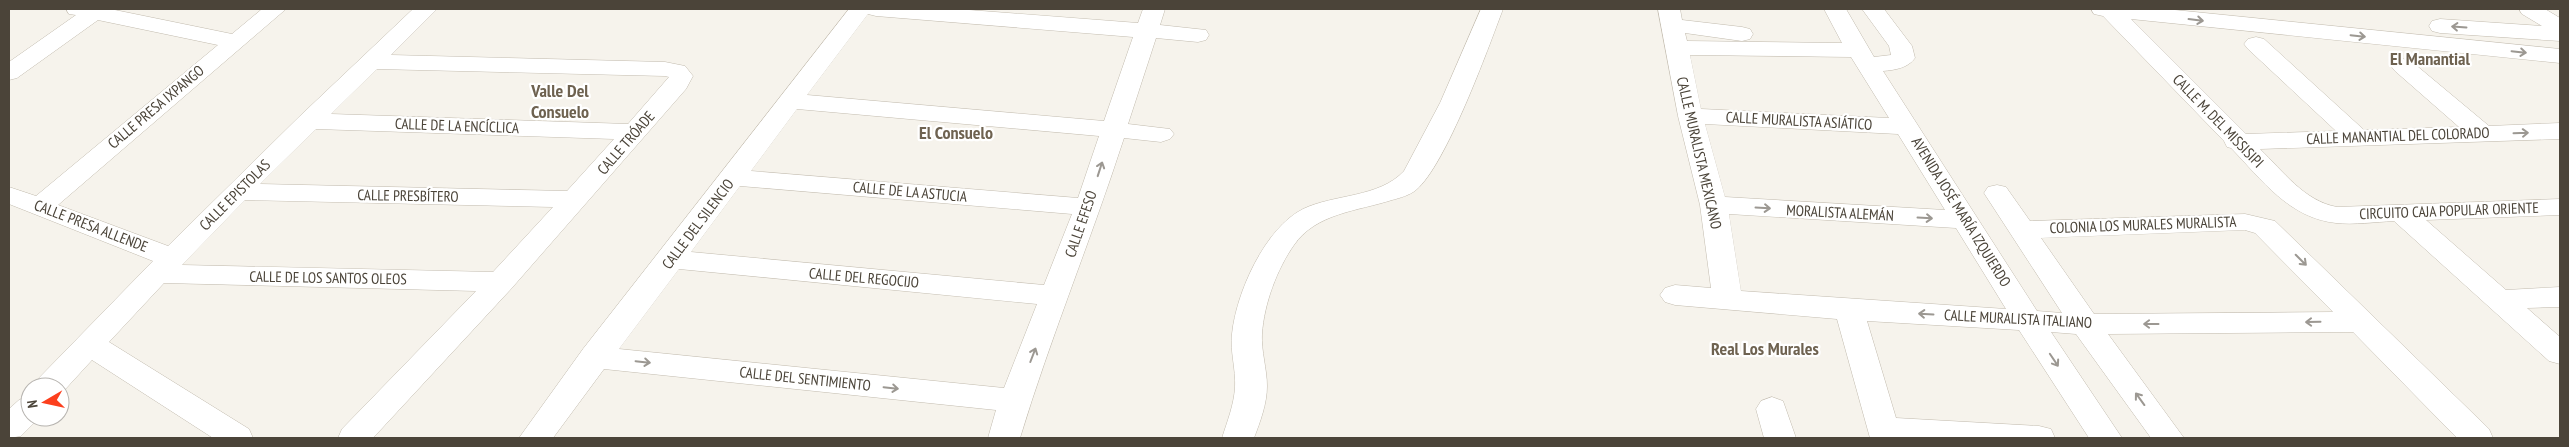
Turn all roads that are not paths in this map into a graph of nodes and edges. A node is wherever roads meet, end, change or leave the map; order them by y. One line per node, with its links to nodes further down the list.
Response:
1 (275, 9): 17 (street, CALLE PRESA IXPANGO)
2 (426, 9): 21 (street, CALLE EPISTOLAS)
3 (860, 9): 24 (street, CALLE DEL SILENCIO)
4 (876, 9): 12 (street)
5 (1492, 9): 72 (street)
6 (1835, 9): 20 (street, AVENIDA JOSÉ MARÍA IZQUIERDO)
7 (1873, 9): 20 (street)
8 (2256, 9): 15 (street, one-way to 8)
9 (2530, 9): 14 (street)
10 (90, 10): 17 (street); 23 (street)
11 (2102, 10): 19 (street, one-way to 19); 34 (street, CALLE M. DEL MISSISIPI)
12 (1151, 19): 16 (street); 28 (street, CALLE EFESO)
13 (1672, 27): 20 (street); 25 (street, CALLE MURALISTA MEXICANO)
14 (2560, 27)
15 (2560, 34)
16 (1198, 35)
17 (234, 41): 41 (street, CALLE PRESA IXPANGO)
18 (2256, 44): 33 (street)
19 (2560, 56)
20 (1863, 58): 27 (street, AVENIDA JOSÉ MARÍA IZQUIERDO)
21 (370, 62): 26 (street, CALLE EPISTOLAS); 30 (street, CALLE TRÓADE)
22 (2403, 66): 32 (street)
23 (9, 73)
24 (789, 101): 28 (street); 35 (street, CALLE DEL SILENCIO)
25 (1690, 116): 27 (street, CALLE MURALISTA ASIÁTICO); 40 (street, CALLE MURALISTA MEXICANO)
26 (309, 121): 30 (street, CALLE DE LA ENCÍCLICA); 36 (street, CALLE EPISTOLAS)
27 (1908, 127): 46 (street, AVENIDA JOSÉ MARÍA IZQUIERDO)
28 (1112, 130): 31 (street); 42 (street, CALLE EFESO, one-way to 28)
29 (2560, 131): 32 (street, CALLE MANANTIAL DEL COLORADO, one-way to 29)
30 (636, 132): 39 (street, CALLE TRÓADE)
31 (1160, 134)
32 (2483, 134): 33 (street, CALLE MANANTIAL DEL COLORADO)
33 (2356, 136): 34 (street, CALLE MANANTIAL DEL COLORADO)
34 (2236, 142): 45 (street, CALLE M. DEL MISSISIPI)
35 (732, 177): 42 (street, CALLE DE LA ASTUCIA); 48 (street, CALLE DEL SILENCIO)
36 (239, 192): 39 (street, CALLE PRESBÍTERO); 49 (street, CALLE EPISTOLAS)
37 (1997, 193): 47 (street)
38 (9, 195): 41 (street, CALLE PRESA ALLENDE)
39 (576, 199): 50 (street, CALLE TRÓADE)
40 (1714, 205): 46 (street, MORALISTA ALEMÁN, one-way to 46); 54 (street, CALLE MURALISTA MEXICANO)
41 (39, 206): 49 (street, CALLE PRESA ALLENDE)
42 (1088, 207): 52 (street, CALLE EFESO)
43 (2560, 207): 44 (street, CIRCUITO CAJA POPULAR ORIENTE)
44 (2401, 213): 45 (street, CIRCUITO CAJA POPULAR ORIENTE); 55 (street)
45 (2337, 215)
46 (1966, 220): 57 (street, AVENIDA JOSÉ MARÍA IZQUIERDO)
47 (2021, 230): 58 (street, COLONIA LOS MURALES MURALISTA, one-way to 58); 59 (street)
48 (672, 259): 52 (street, CALLE DEL REGOCIJO); 62 (street, CALLE DEL SILENCIO)
49 (164, 266): 50 (street, CALLE DE LOS SANTOS OLEOS); 60 (street, CALLE EPISTOLAS)
50 (501, 282): 69 (street, CALLE TRÓADE)
51 (1675, 295): 54 (street, CALLE MURALISTA ITALIANO)
52 (1056, 296): 64 (street, CALLE EFESO, one-way to 52)
53 (2560, 297): 55 (street)
54 (1727, 298): 56 (street, CALLE MURALISTA ITALIANO)
55 (2500, 300): 61 (street)
56 (1849, 310): 57 (street, CALLE MURALISTA ITALIANO, one-way to 56); 67 (street)
57 (2027, 319): 59 (street, CALLE MURALISTA ITALIANO); 74 (street, AVENIDA JOSÉ MARÍA IZQUIERDO, one-way to 74)
58 (2362, 322): 59 (street, CALLE MURALISTA ITALIANO, one-way to 59); 76 (street)
59 (2085, 324): 75 (street, one-way to 59)
60 (89, 344): 63 (street, CALLE EPISTOLAS); 68 (street)
61 (2560, 354)
62 (594, 357): 64 (street, CALLE DEL SENTIMIENTO, one-way to 64); 70 (street, CALLE DEL SILENCIO)
63 (58, 377)
64 (1015, 400): 71 (street, CALLE EFESO)
65 (20, 418): 66 (street)
66 (9, 428)
67 (1885, 434): 73 (street)
68 (219, 435)
69 (354, 438)
70 (535, 438)
71 (1004, 438)
72 (1238, 438)
73 (2039, 438)
74 (2106, 438)
75 (2168, 438)
76 (2477, 438)

